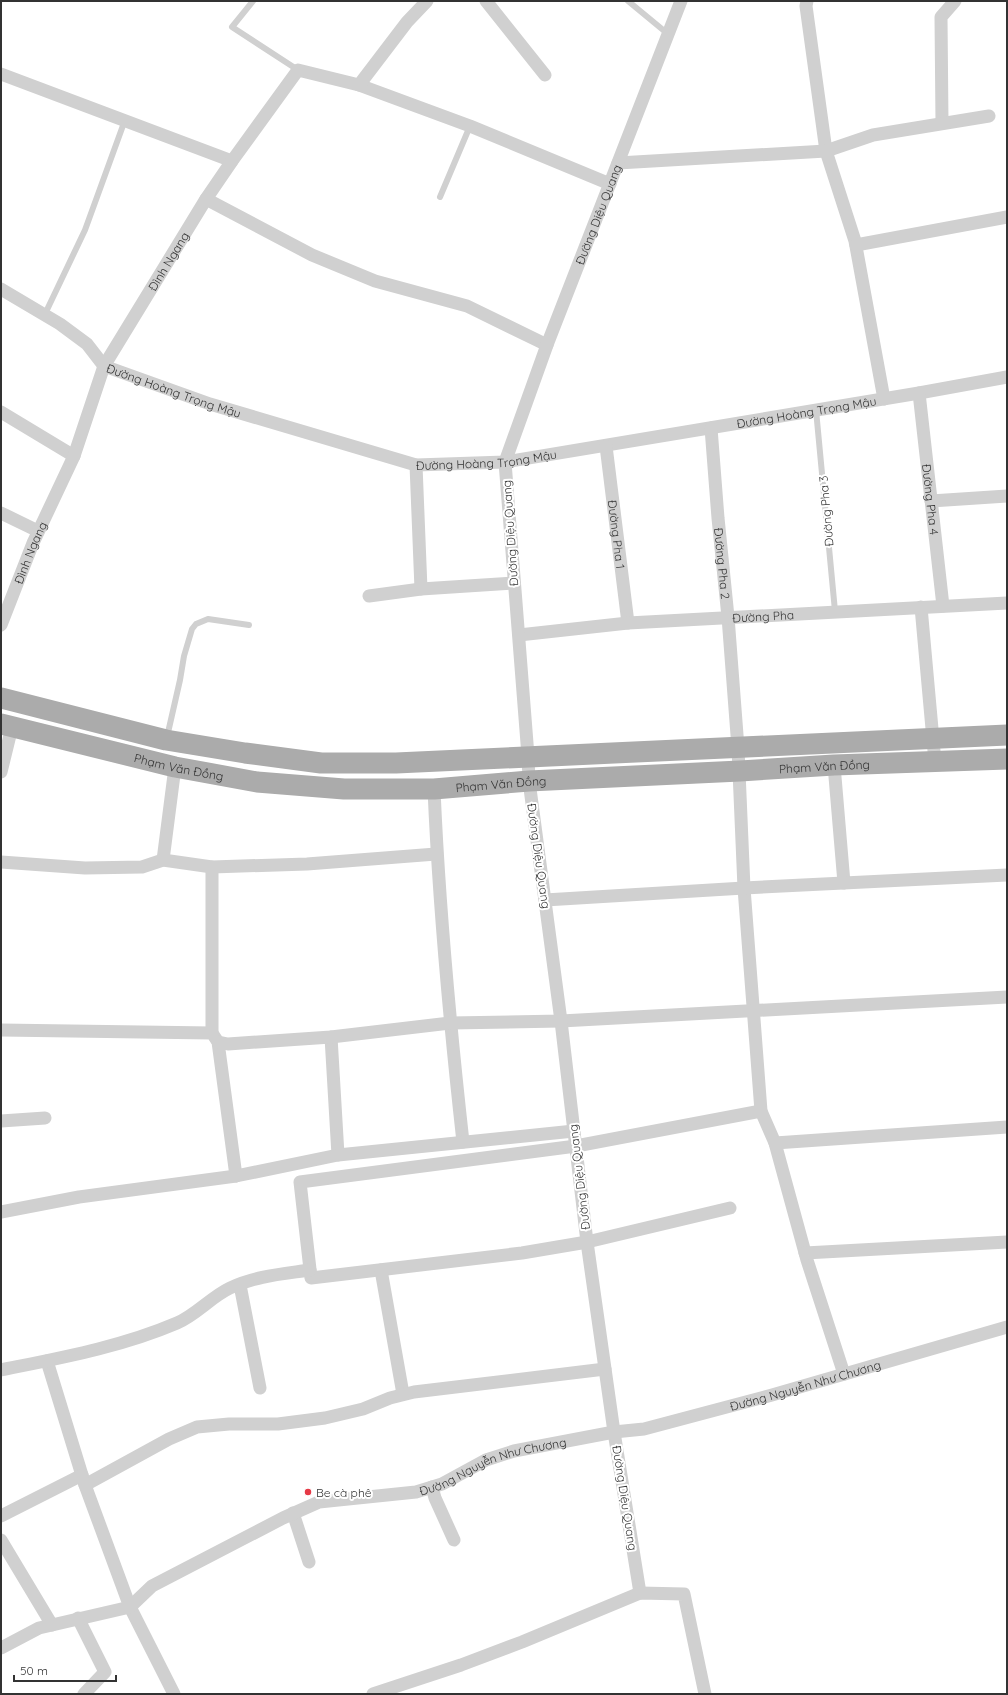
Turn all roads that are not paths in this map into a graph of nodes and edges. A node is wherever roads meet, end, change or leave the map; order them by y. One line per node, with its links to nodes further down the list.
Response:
1 (253, 1): 9 (lane)
2 (428, 1): 12 (street)
3 (486, 1): 11 (street)
4 (628, 1): 8 (lane)
5 (681, 1): 8 (street, Đường Diệu Quang)
6 (807, 1): 17 (street)
7 (955, 1): 15 (street)
8 (668, 34): 19 (street, Đường Diệu Quang)
9 (298, 70): 12 (street); 18 (street, Đình Ngang)
10 (1, 74): 14 (street)
11 (545, 75)
12 (359, 85): 16 (street)
13 (989, 116): 15 (street)
14 (125, 119): 18 (street); 26 (lane)
15 (942, 123): 17 (street)
16 (470, 126): 20 (street); 21 (lane)
17 (826, 151): 19 (street); 24 (street)
18 (232, 161): 22 (street, Đình Ngang)
19 (618, 163): 20 (street, Đường Diệu Quang)
20 (610, 184): 27 (street, Đường Diệu Quang)
21 (440, 197)
22 (206, 199): 27 (street); 28 (street, Đình Ngang)
23 (1007, 217): 24 (street)
24 (856, 246): 31 (street)
25 (1, 288): 26 (street, Đường Hoàng Trọng Mậu)
26 (44, 314): 28 (street, Đường Hoàng Trọng Mậu)
27 (547, 345): 37 (street, Đường Diệu Quang)
28 (104, 366): 36 (street, Đình Ngang); 38 (street, Đường Hoàng Trọng Mậu)
29 (1007, 377): 30 (street, Đường Hoàng Trọng Mậu)
30 (919, 393): 31 (street, Đường Hoàng Trọng Mậu); 40 (street, Đường Pha 4)
31 (884, 399): 32 (street, Đường Hoàng Trọng Mậu)
32 (816, 410): 34 (street, Đường Hoàng Trọng Mậu); 50 (lane, Đường Pha 3)
33 (1, 412): 36 (street)
34 (711, 428): 35 (street, Đường Hoàng Trọng Mậu); 51 (street, Đường Pha 2)
35 (606, 446): 37 (street, Đường Hoàng Trọng Mậu); 52 (street, Đường Pha 1)
36 (74, 456): 42 (street, Đình Ngang)
37 (505, 462): 38 (street, Đường Hoàng Trọng Mậu); 43 (street, Đường Diệu Quang)
38 (416, 465): 44 (street)
39 (1007, 496): 40 (street)
40 (931, 501): 48 (street, Đường Pha 4)
41 (1, 513): 42 (street)
42 (38, 531): 45 (street, Đình Ngang)
43 (514, 583): 44 (street); 55 (street, Đường Diệu Quang)
44 (422, 589): 46 (street)
45 (6, 593): 53 (street, Đình Ngang)
46 (369, 596)
47 (1007, 603): 48 (street, Đường Pha)
48 (943, 606): 49 (street, Đường Pha)
49 (921, 607): 50 (street, Đường Pha); 59 (street)
50 (835, 611): 51 (street, Đường Pha)
51 (728, 617): 52 (street, Đường Pha); 61 (street, Đường Pha 2)
52 (628, 623): 55 (street, Đường Pha)
53 (1, 625)
54 (249, 625): 60 (lane)
55 (519, 635): 62 (street, Đường Diệu Quang)
56 (1, 698): 60 (main road, Phạm Văn Đồng)
57 (6, 725): 66 (main road, Phạm Văn Đồng); 68 (street)
58 (1007, 735): 59 (main road, Phạm Văn Đồng)
59 (932, 738): 61 (main road, Phạm Văn Đồng); 64 (street)
60 (166, 740): 62 (main road, Phạm Văn Đồng)
61 (738, 748): 62 (main road, Phạm Văn Đồng); 67 (street, Đường Pha 2)
62 (528, 756): 69 (street, Đường Diệu Quang)
63 (1007, 759): 64 (main road, Phạm Văn Đồng)
64 (935, 762): 65 (main road, Phạm Văn Đồng)
65 (834, 765): 67 (main road, Phạm Văn Đồng); 76 (street)
66 (175, 767): 70 (main road, Phạm Văn Đồng); 72 (street)
67 (740, 771): 69 (main road, Phạm Văn Đồng); 77 (street, Đường Pha 2)
68 (1, 772)
69 (529, 781): 70 (main road, Phạm Văn Đồng); 78 (street, Đường Diệu Quang)
70 (434, 789): 71 (street)
71 (436, 854): 74 (street); 82 (street)
72 (162, 860): 73 (street); 74 (street)
73 (1, 862)
74 (212, 867): 84 (street)
75 (1007, 875): 76 (street)
76 (844, 883): 77 (street)
77 (744, 888): 78 (street); 80 (street, Đường Pha 2)
78 (545, 900): 81 (street, Đường Diệu Quang)
79 (1007, 997): 80 (street)
80 (753, 1010): 81 (street); 86 (street, Đường Pha 2)
81 (561, 1021): 82 (street); 90 (street, Đường Diệu Quang)
82 (450, 1023): 85 (street); 91 (street)
83 (1, 1030): 84 (street)
84 (215, 1037): 85 (street); 95 (street)
85 (331, 1037): 94 (street)
86 (761, 1111): 92 (street, Đường Pha 2); 93 (street)
87 (45, 1118): 88 (street)
88 (1, 1121)
89 (1007, 1127): 92 (street)
90 (574, 1131): 91 (street); 93 (street, Đường Diệu Quang)
91 (463, 1142): 94 (street)
92 (775, 1143): 100 (street, Đường Pha 2)
93 (576, 1146): 98 (street, Đường Diệu Quang); 101 (street)
94 (338, 1155): 95 (street)
95 (236, 1176): 97 (street)
96 (730, 1208): 98 (street)
97 (1, 1212)
98 (587, 1242): 102 (street); 107 (street, Đường Diệu Quang)
99 (1007, 1242): 100 (street)
100 (805, 1253): 108 (street, Đường Pha 2)
101 (310, 1270): 102 (street); 103 (street)
102 (381, 1270): 110 (street)
103 (240, 1285): 105 (street); 109 (street)
104 (1007, 1327): 108 (street, Đường Nguyễn Như Chương)
105 (47, 1361): 106 (street); 112 (street)
106 (1, 1370)
107 (605, 1370): 110 (street); 111 (street, Đường Diệu Quang)
108 (844, 1374): 111 (street, Đường Nguyễn Như Chương)
109 (260, 1388)
110 (403, 1394): 112 (street)
111 (614, 1432): 113 (street, Đường Nguyễn Như Chương); 119 (street, Đường Diệu Quang)
112 (84, 1480): 115 (street); 120 (street)
113 (432, 1487): 114 (street, Đường Nguyễn Như Chương); 117 (street)
114 (294, 1513): 118 (street); 120 (street, Đường Nguyễn Như Chương)
115 (1, 1516)
116 (1, 1540): 122 (street)
117 (454, 1540)
118 (309, 1562)
119 (640, 1593): 126 (street); 127 (street)
120 (130, 1607): 121 (street); 125 (street)
121 (78, 1618): 122 (street); 124 (street)
122 (52, 1625): 123 (street)
123 (1, 1648)
124 (84, 1694)
125 (174, 1694)
126 (373, 1694)
127 (705, 1694)

